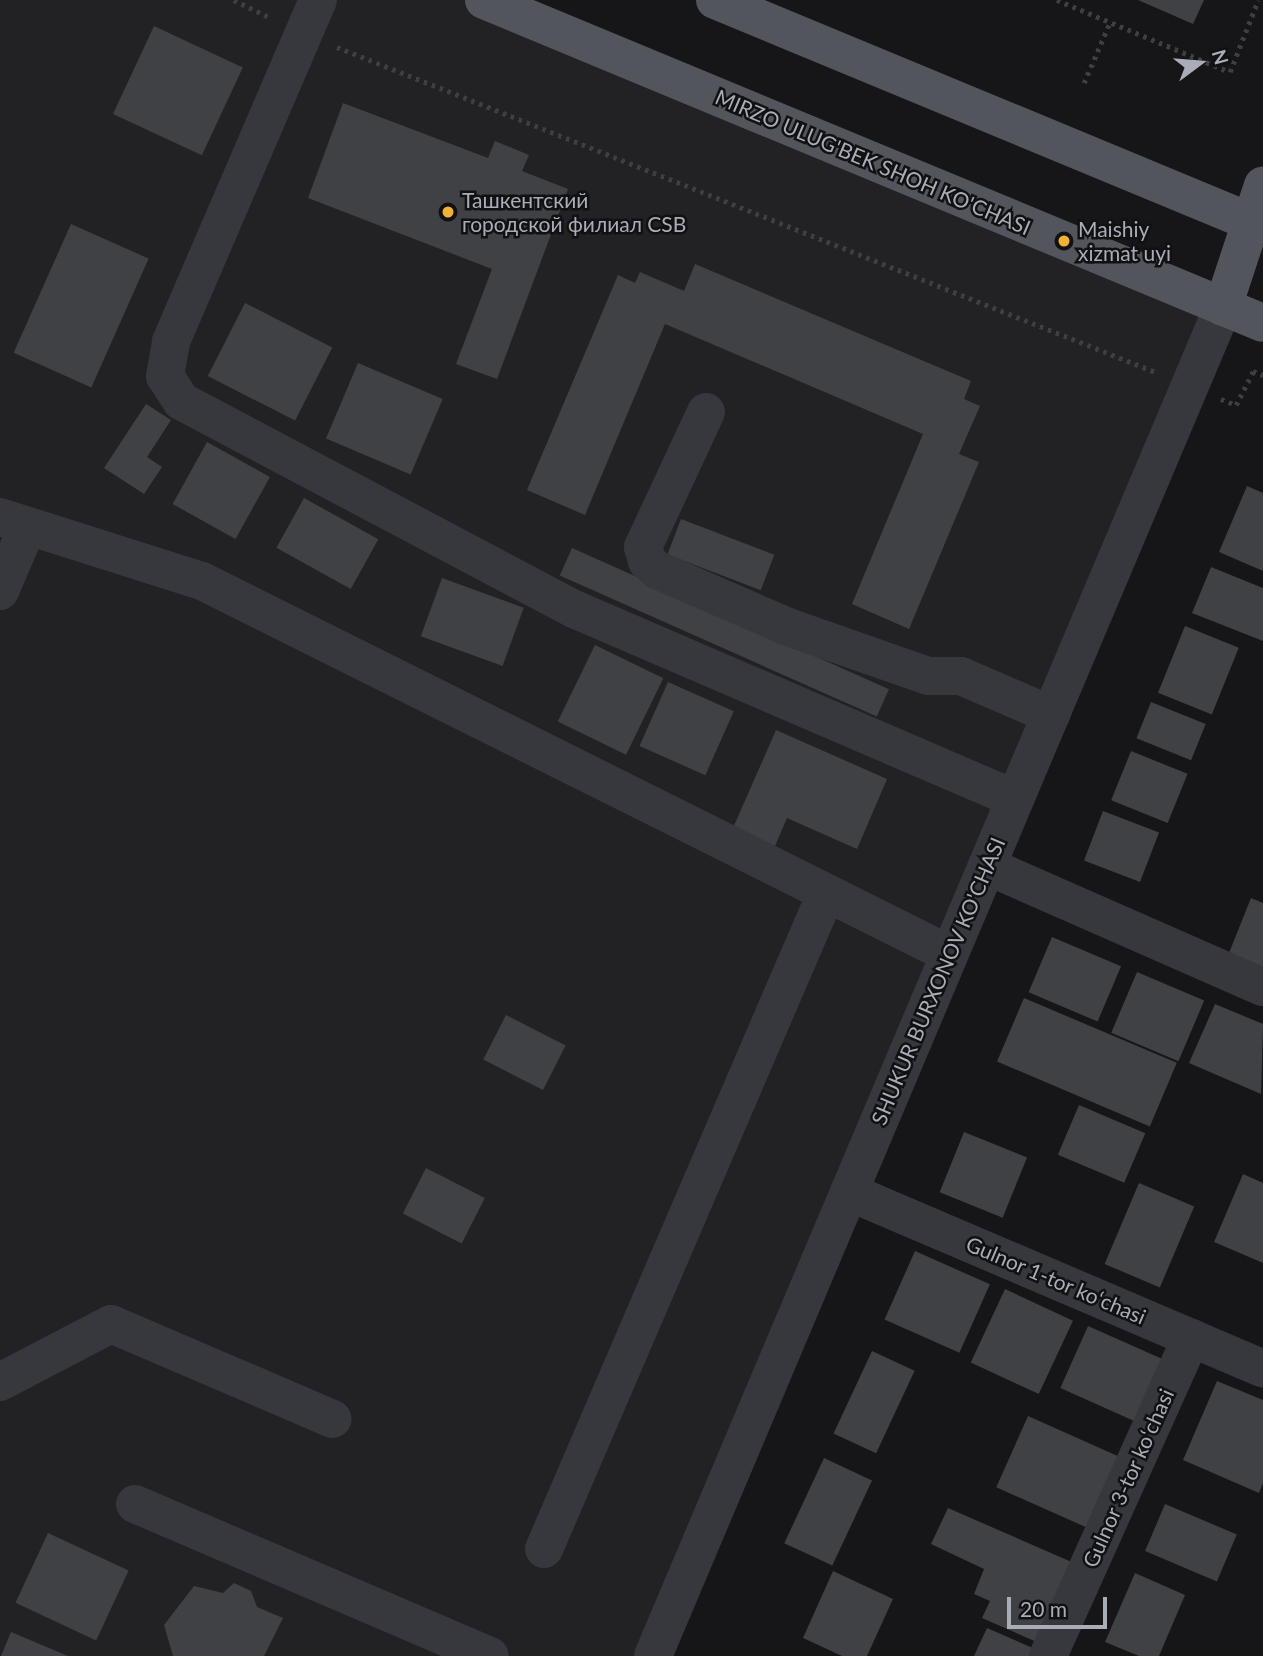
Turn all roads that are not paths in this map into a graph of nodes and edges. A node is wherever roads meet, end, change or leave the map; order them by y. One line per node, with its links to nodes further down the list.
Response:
1 (484, 0): 7 (main road, MIRZO ULUG'BEK SHOH KO'CHASI)
2 (716, 0): 5 (main road)
3 (311, 17): 13 (street)
4 (1263, 185): 5 (main road)
5 (1256, 224): 7 (main road)
6 (1263, 275): 7 (main road)
7 (1223, 307): 8 (main road, MIRZO ULUG'BEK SHOH KO'CHASI); 12 (street, SHUKUR BURXONOV KO'CHASI)
8 (1263, 323)
9 (706, 412): 12 (street)
10 (13, 523): 11 (street); 15 (street)
11 (0, 591)
12 (1051, 715): 13 (street, SHUKUR BURXONOV KO'CHASI)
13 (1015, 799): 14 (street, SHUKUR BURXONOV KO'CHASI)
14 (987, 866): 16 (street, SHUKUR BURXONOV KO'CHASI); 17 (street)
15 (825, 896): 16 (street); 24 (street)
16 (949, 954): 18 (street, SHUKUR BURXONOV KO'CHASI)
17 (1263, 987)
18 (849, 1192): 19 (street, Gulnor 1-tor koʻchasi); 26 (street, SHUKUR BURXONOV KO'CHASI)
19 (1191, 1338): 20 (street, Gulnor 1-tor koʻchasi); 27 (street, Gulnor 3-tor koʻchasi)
20 (1263, 1369)
21 (0, 1382): 22 (street)
22 (333, 1419)
23 (135, 1504): 25 (street)
24 (544, 1549)
25 (490, 1656)
26 (653, 1656)
27 (1048, 1656)

